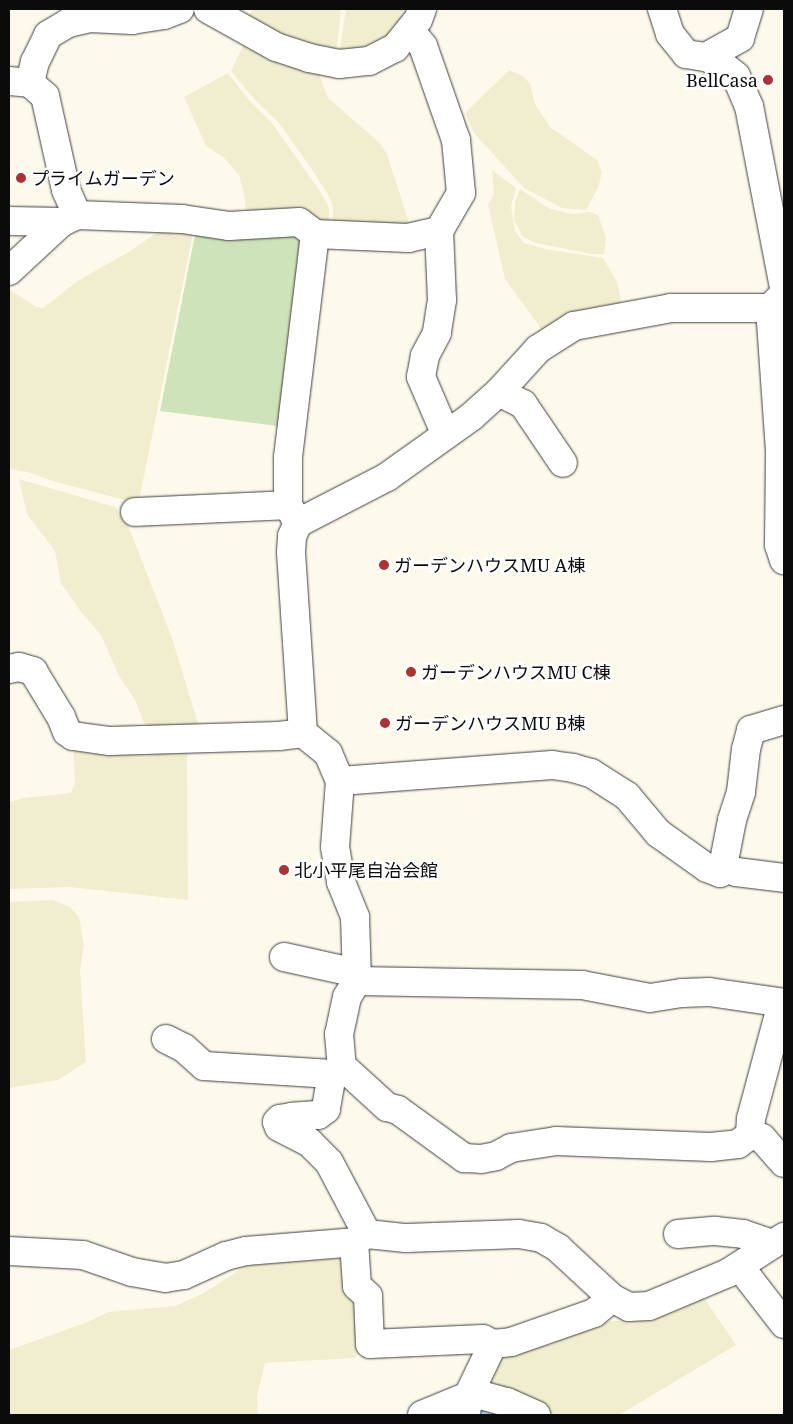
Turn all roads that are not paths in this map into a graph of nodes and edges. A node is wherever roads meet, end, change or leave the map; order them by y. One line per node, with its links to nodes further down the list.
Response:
1 (180, 9): 5 (street)
2 (208, 9): 6 (street)
3 (662, 9): 7 (street)
4 (749, 9): 7 (street)
5 (89, 13): 8 (street)
6 (416, 20): 11 (street)
7 (706, 58): 14 (street)
8 (20, 82): 9 (street)
9 (70, 219): 10 (street); 12 (street); 13 (street)
10 (9, 221)
11 (439, 231): 12 (street); 16 (street)
12 (315, 234): 19 (street)
13 (9, 271)
14 (779, 297): 15 (street); 20 (street)
15 (499, 392): 16 (street); 17 (street)
16 (446, 435): 19 (street)
17 (563, 462)
18 (135, 512): 19 (street)
19 (293, 514): 23 (street)
20 (784, 560)
21 (9, 669): 23 (street)
22 (784, 720): 25 (street)
23 (303, 732): 24 (street)
24 (340, 781): 25 (street); 28 (street)
25 (724, 866): 26 (street)
26 (784, 878)
27 (284, 957): 28 (street)
28 (357, 977): 29 (street); 31 (street)
29 (783, 1003): 32 (street)
30 (166, 1039): 31 (street)
31 (337, 1070): 32 (street); 35 (street)
32 (750, 1135): 33 (street)
33 (784, 1163)
34 (678, 1234): 36 (street)
35 (360, 1238): 37 (street); 39 (street); 41 (street)
36 (778, 1240): 38 (street)
37 (9, 1251)
38 (740, 1267): 39 (street); 40 (street)
39 (612, 1298): 41 (street)
40 (784, 1324)
41 (493, 1344): 42 (street)
42 (467, 1405): 43 (street); 44 (street)
43 (422, 1415)
44 (536, 1415)

